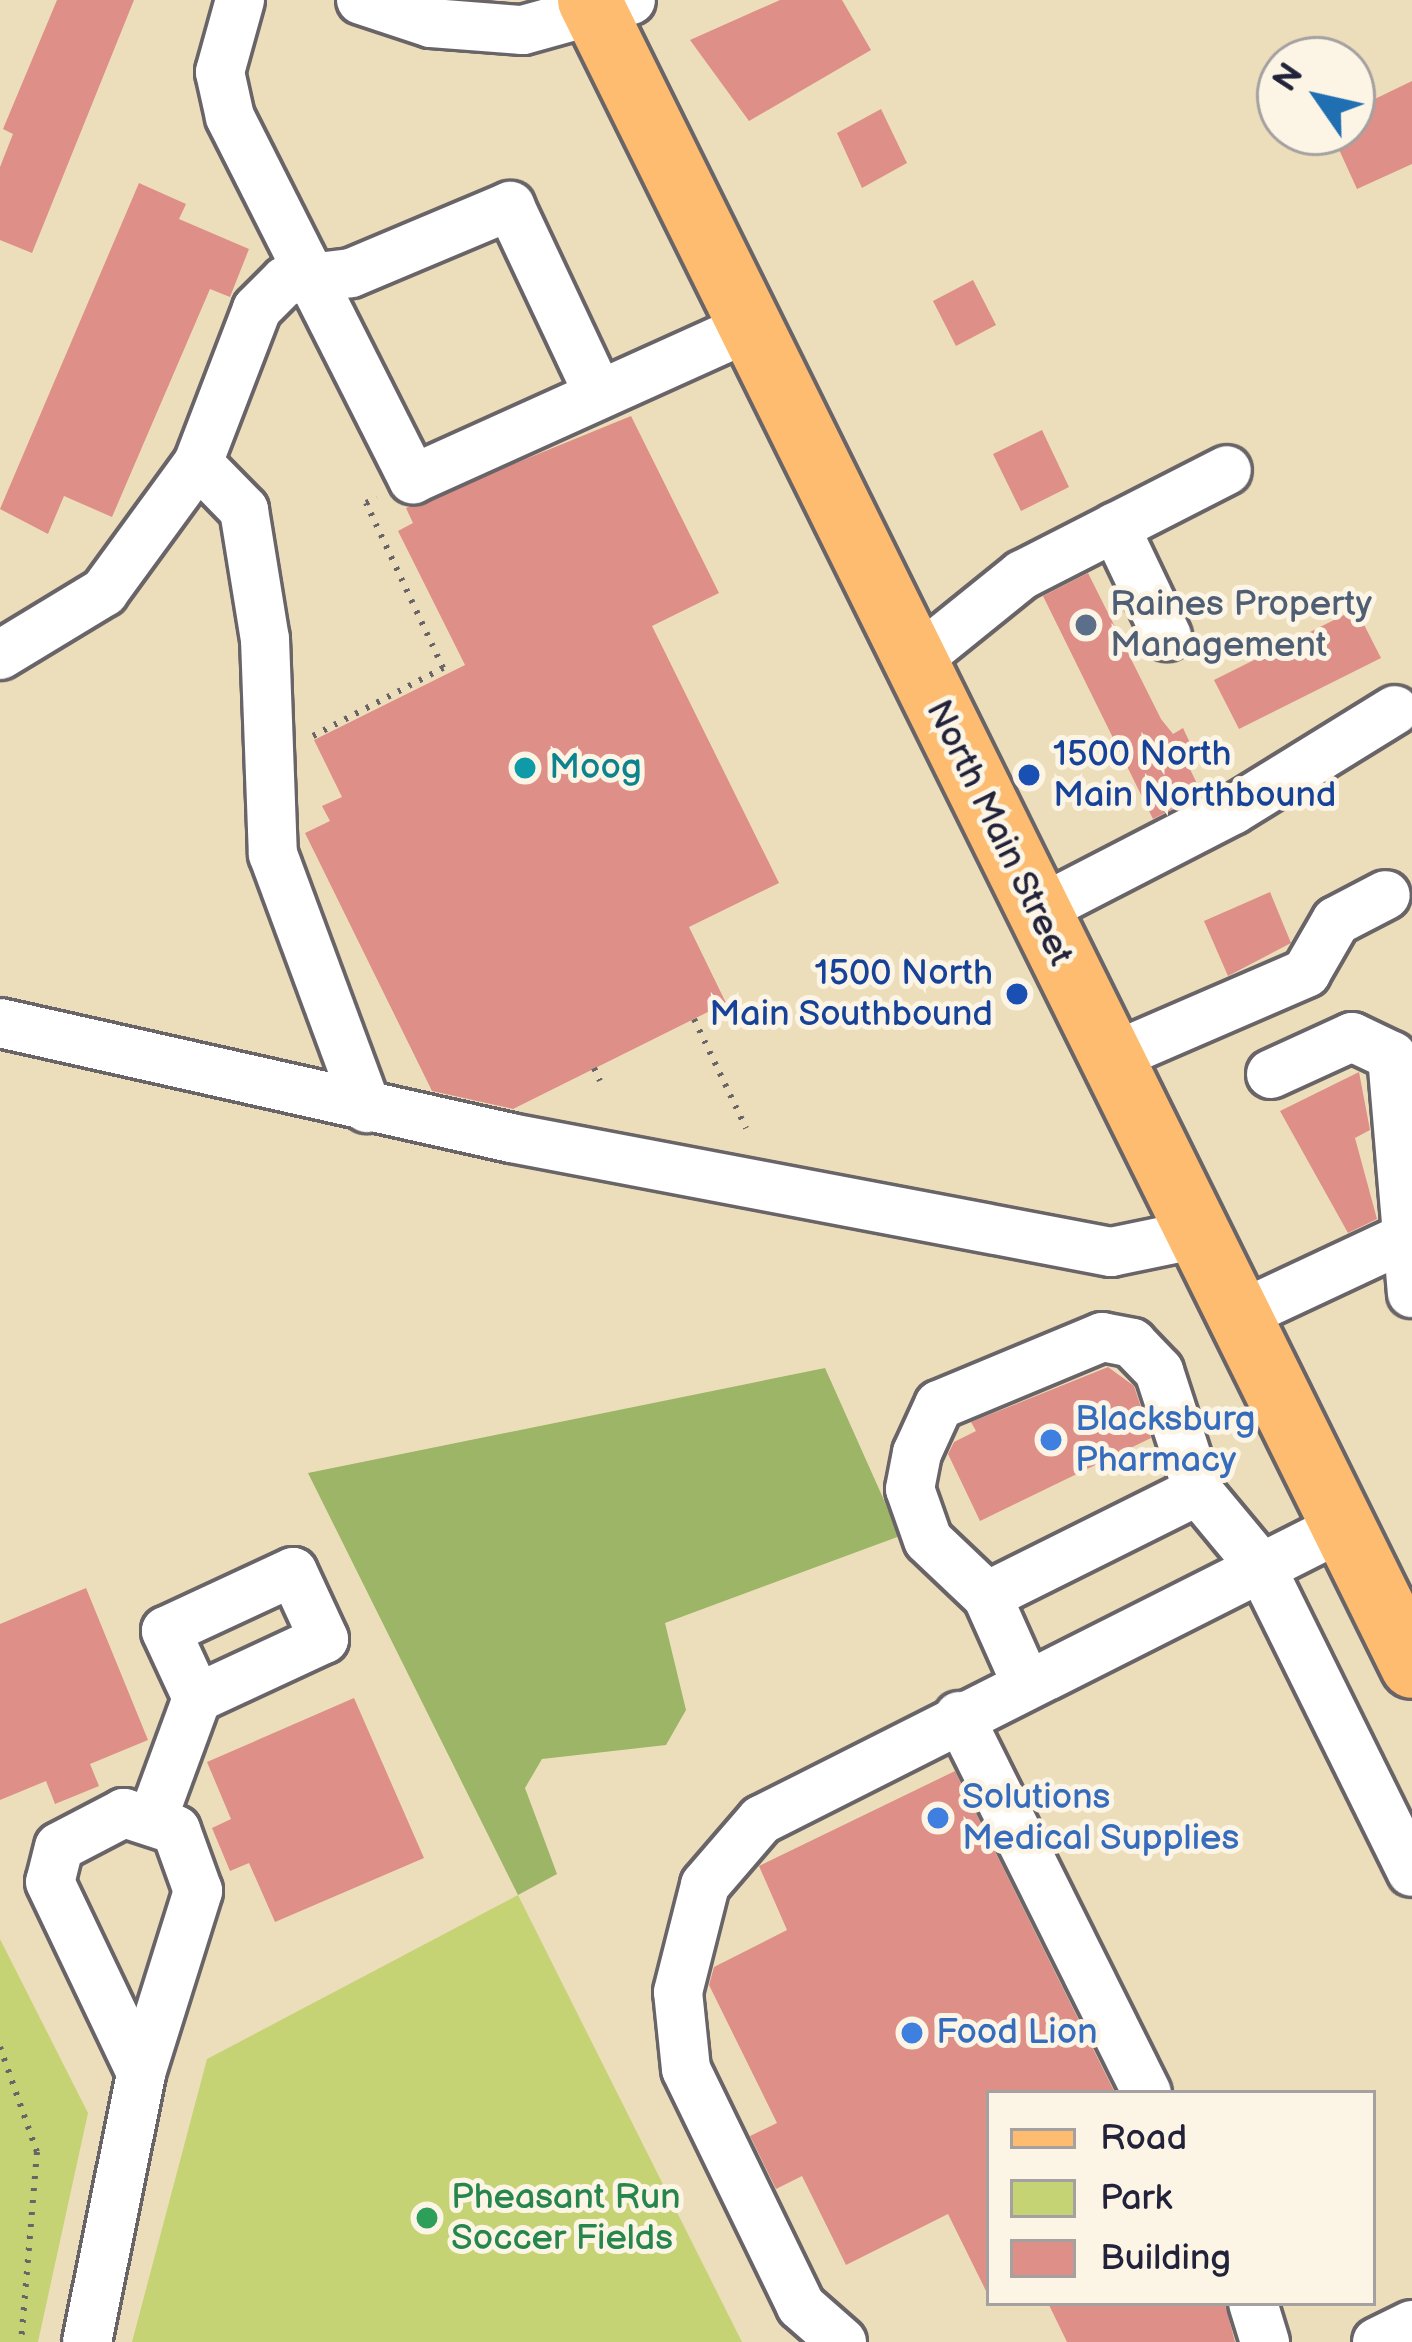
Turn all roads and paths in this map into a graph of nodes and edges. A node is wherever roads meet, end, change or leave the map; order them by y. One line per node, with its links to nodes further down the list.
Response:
1 (240, 0): 4 (street)
2 (361, 0): 3 (street)
3 (606, 5): 5 (main road, North Main Street)
4 (313, 271): 6 (street); 6 (street); 7 (street)
5 (747, 328): 6 (street); 13 (main road, North Main Street)
6 (596, 388)
7 (198, 463): 12 (street); 24 (street)
8 (1227, 470): 10 (street)
9 (366, 503): 15 (path)
10 (1115, 527): 11 (street); 13 (street)
11 (1167, 636)
12 (0, 655)
13 (914, 662): 17 (main road, North Main Street)
14 (1395, 710): 17 (street)
15 (298, 744)
16 (1386, 895): 20 (street)
17 (1037, 911): 20 (main road, North Main Street)
18 (694, 1019): 25 (path)
19 (0, 1023): 24 (street)
20 (1111, 1058): 26 (main road, North Main Street)
21 (594, 1069): 23 (path)
22 (1271, 1074): 27 (street)
23 (600, 1081)
24 (367, 1108): 26 (street)
25 (746, 1128)
26 (1198, 1234): 29 (main road, North Main Street)
27 (1409, 1236): 28 (street); 29 (street)
28 (1412, 1293)
29 (1238, 1316): 31 (main road, North Main Street)
30 (1198, 1491): 32 (street); 33 (street); 33 (street)
31 (1342, 1527): 32 (street); 34 (main road, North Main Street)
32 (1261, 1567): 35 (street); 39 (street)
33 (987, 1596): 35 (street)
34 (1412, 1666)
35 (1026, 1683): 37 (street)
36 (197, 1698): 38 (street)
37 (959, 1716): 42 (street); 47 (street)
38 (154, 1815): 41 (street); 41 (street)
39 (1412, 1872)
40 (0, 2048): 45 (path)
41 (141, 2073): 46 (street)
42 (1146, 2090)
43 (1253, 2306): 48 (street)
44 (1412, 2325): 49 (street)
45 (21, 2342)
46 (87, 2342)
47 (842, 2342)
48 (1265, 2342)
49 (1377, 2342)

